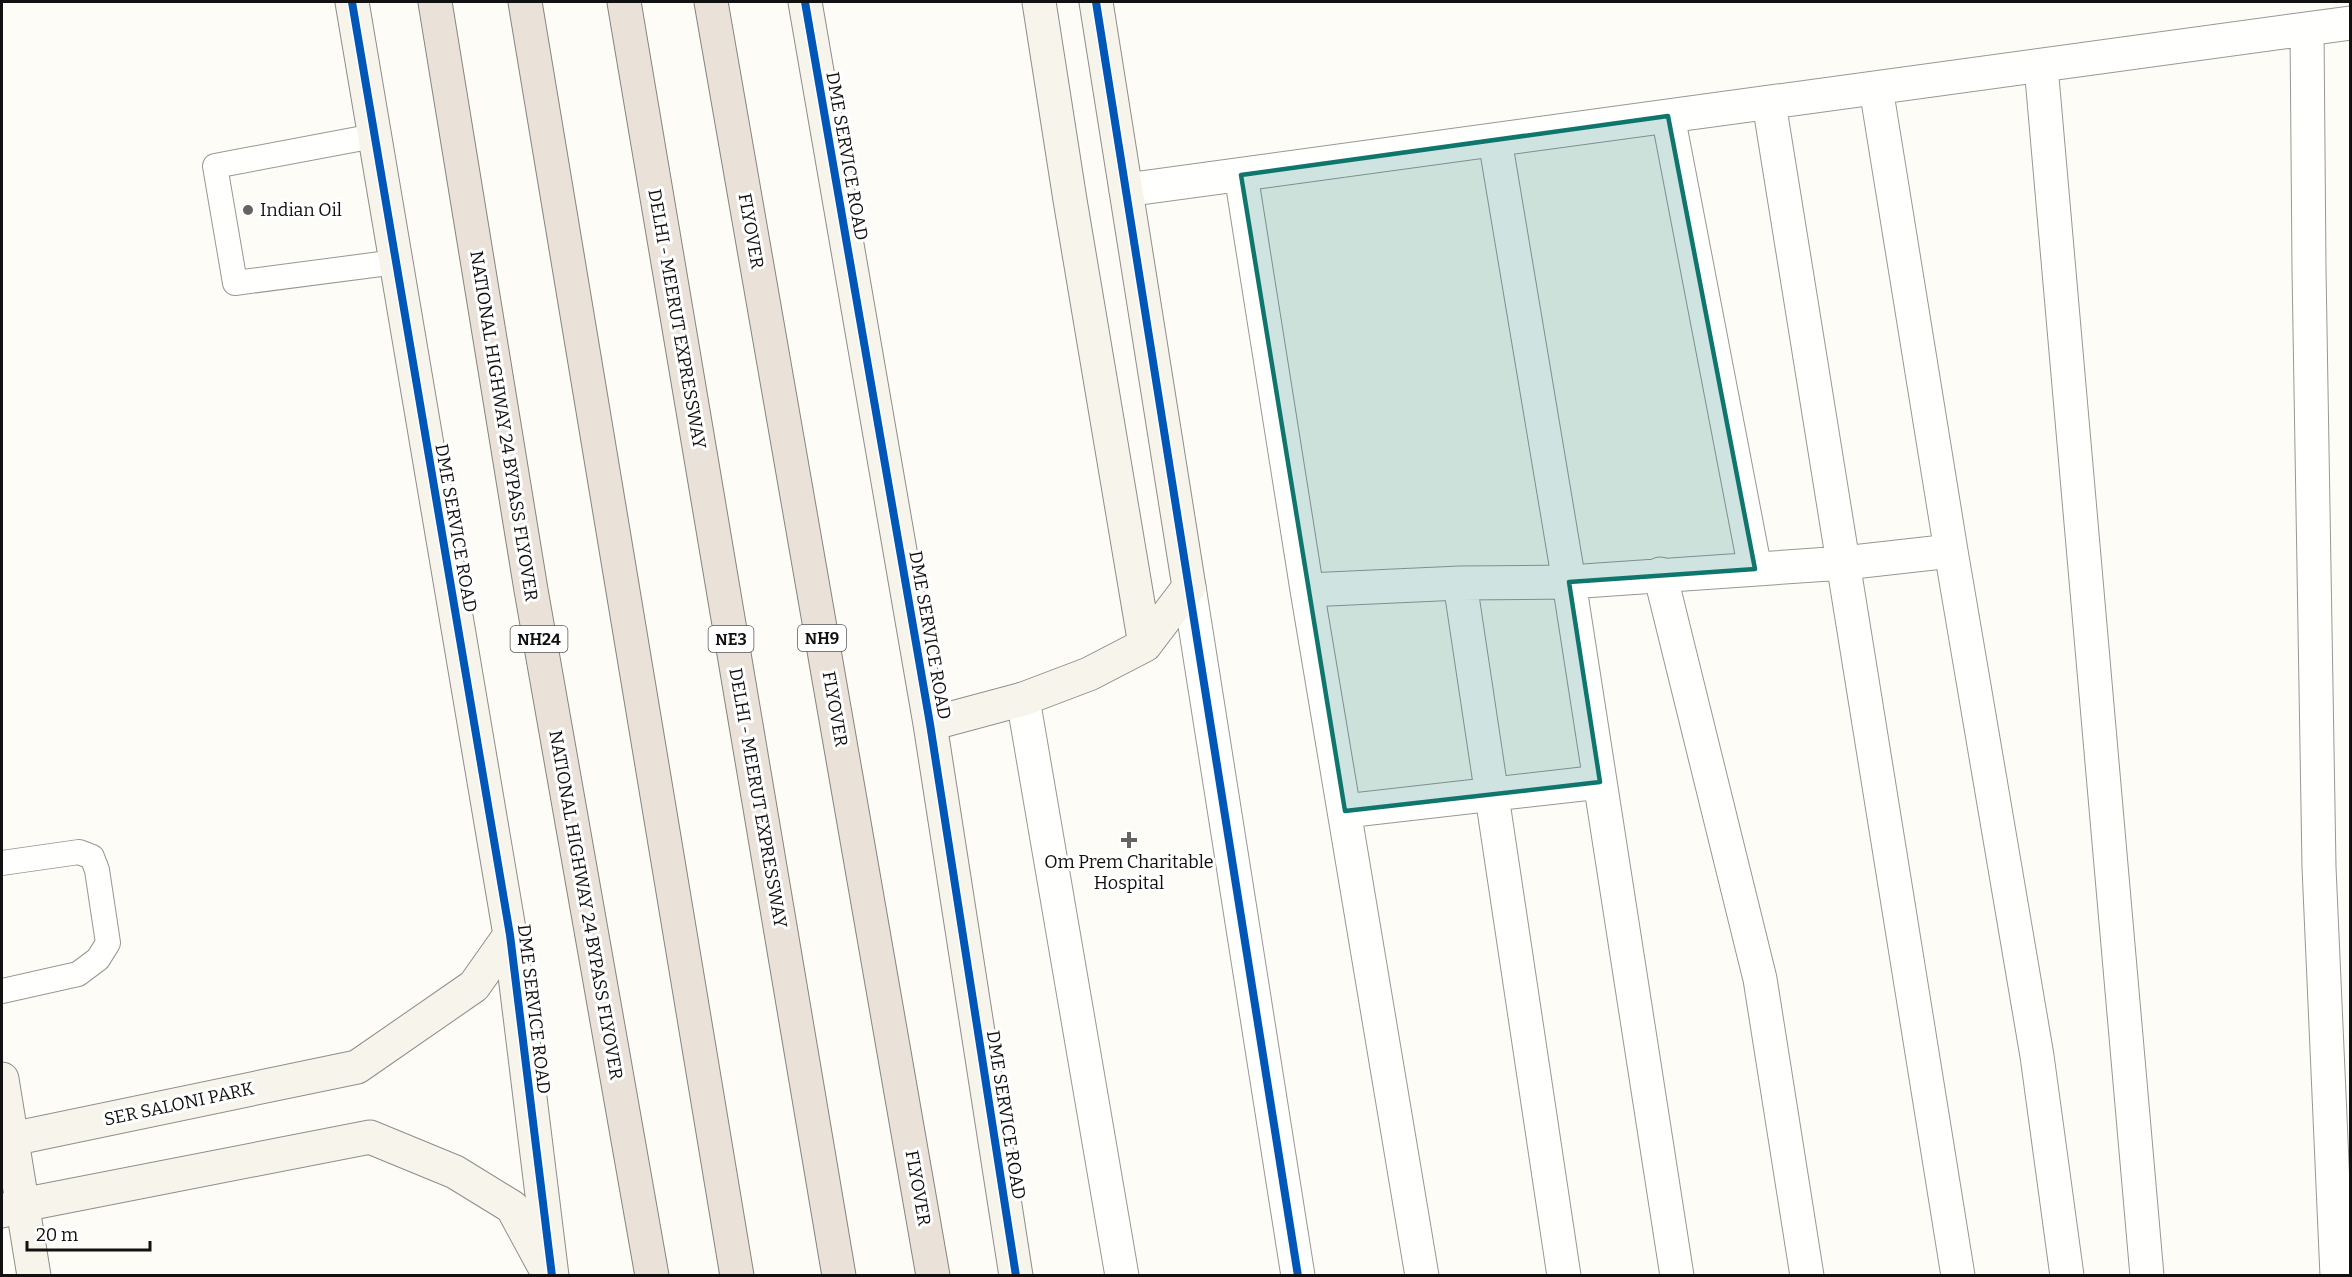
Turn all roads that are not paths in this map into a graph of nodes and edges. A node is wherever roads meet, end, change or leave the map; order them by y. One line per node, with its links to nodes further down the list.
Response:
1 (352, 2): 15 (street, DME SERVICE ROAD)
2 (435, 2): 42 (highway, NATIONAL HIGHWAY 24 BYPASS FLYOVER / NH24)
3 (525, 2): 43 (highway)
4 (624, 2): 44 (highway, DELHI - MEERUT EXPRESSWAY / NE3)
5 (711, 2): 45 (highway, FLYOVER / NH9)
6 (805, 2): 30 (street, DME SERVICE ROAD)
7 (1039, 2): 28 (street)
8 (1096, 2): 18 (street)
9 (2350, 22): 10 (street)
10 (2307, 29): 11 (street); 56 (street)
11 (2041, 66): 12 (street); 55 (street)
12 (1876, 88): 13 (street); 20 (street)
13 (1769, 103): 14 (street); 21 (street)
14 (1668, 116): 16 (street); 22 (street)
15 (374, 136): 19 (street, DME SERVICE ROAD); 19 (lane)
16 (1494, 140): 17 (street); 24 (street)
17 (1241, 175): 18 (street); 27 (street)
18 (1126, 190): 26 (street)
19 (396, 262): 35 (street, DME SERVICE ROAD)
20 (1951, 551): 21 (street); 54 (street)
21 (1844, 563): 22 (street); 53 (street)
22 (1755, 568): 23 (street)
23 (1660, 574): 24 (street); 52 (street)
24 (1569, 582): 25 (street); 31 (street)
25 (1460, 583): 27 (street); 32 (street)
26 (1189, 587): 28 (street); 48 (street)
27 (1307, 590): 33 (street)
28 (1145, 645): 29 (street)
29 (1023, 699): 30 (street); 47 (street)
30 (930, 724): 46 (street, DME SERVICE ROAD)
31 (1600, 782): 32 (street); 51 (street)
32 (1492, 795): 33 (street); 50 (street)
33 (1345, 811): 49 (street)
34 (2, 863): 36 (lane)
35 (510, 935): 38 (street, SER SALONI PARK); 41 (street, DME SERVICE ROAD)
36 (2, 991)
37 (2, 1079): 38 (street)
38 (7, 1140): 39 (street)
39 (12, 1208): 40 (street); 41 (street)
40 (34, 1275)
41 (551, 1275)
42 (652, 1275)
43 (737, 1275)
44 (839, 1275)
45 (933, 1275)
46 (1016, 1275)
47 (1122, 1275)
48 (1298, 1275)
49 (1422, 1275)
50 (1564, 1275)
51 (1677, 1275)
52 (1806, 1275)
53 (1958, 1275)
54 (2067, 1275)
55 (2147, 1275)
56 (2337, 1275)

